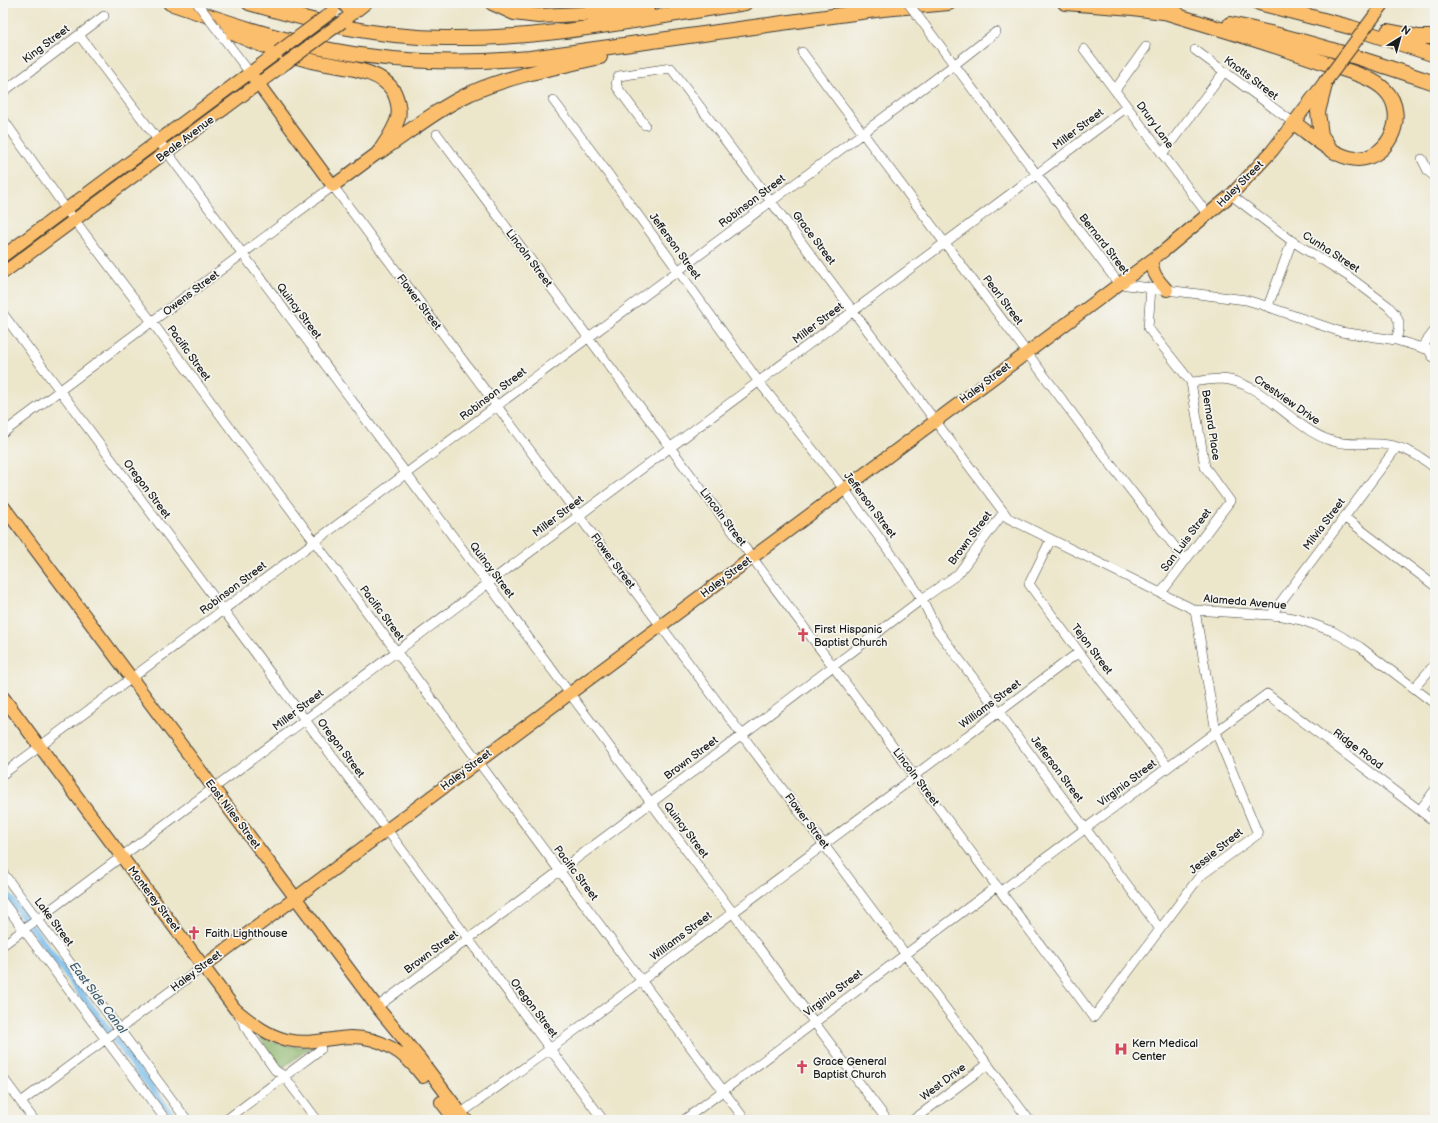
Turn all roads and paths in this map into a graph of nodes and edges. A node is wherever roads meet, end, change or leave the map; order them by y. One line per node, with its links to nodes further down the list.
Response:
1 (170, 3): 21 (highway); 45 (highway)
2 (197, 3): 29 (street, Flower Street, bridge)
3 (249, 3): 13 (highway)
4 (366, 3): 17 (main road, Beale Avenue)
5 (492, 3): 13 (highway)
6 (745, 3): 13 (highway)
7 (908, 3): 27 (street, Bernard Street, bridge)
8 (949, 3): 21 (highway)
9 (1065, 3): 14 (highway)
10 (1260, 3): 15 (highway)
11 (340, 6): 17 (main road); 29 (main road, Beale Avenue, bridge)
12 (1381, 7): 30 (main road, Haley Street, bridge)
13 (710, 8)
14 (1168, 13): 31 (highway); 43 (highway)
15 (1305, 14): 20 (highway); 26 (highway)
16 (104, 16): 19 (street, King Street)
17 (347, 18): 32 (main road, Beale Avenue, bridge)
18 (996, 32): 27 (street, Robinson Street)
19 (79, 35): 34 (street, King Street); 42 (street, Quincy Street)
20 (1435, 37)
21 (679, 38): 45 (highway)
22 (1146, 47): 33 (street)
23 (1084, 49): 33 (street, Drury Lane)
24 (1195, 50): 28 (street, Knotts Street)
25 (802, 52): 40 (street, Pearl Street)
26 (1435, 55)
27 (954, 65): 40 (street, Robinson Street); 48 (street, Bernard Street)
28 (1224, 72): 38 (street, Knotts Street); 46 (street)
29 (250, 73): 32 (main road, Flower Street); 42 (main road, Beale Avenue)
30 (1326, 81): 38 (main road, Haley Street); 43 (highway)
31 (1435, 83)
32 (258, 84): 44 (main road, Beale Avenue); 50 (main road, Flower Street)
33 (1115, 90): 36 (street, Drury Lane)
34 (3, 92)
35 (553, 100): 61 (street, Jefferson Street)
36 (1127, 107): 46 (street, Drury Lane); 48 (street, Miller Street)
37 (3, 119): 53 (street, Pacific Street)
38 (1294, 123): 43 (highway); 51 (main road, Haley Street)
39 (645, 125): 52 (street, Grace Street)
40 (863, 133): 52 (street, Robinson Street); 57 (street, Pearl Street)
41 (436, 134): 71 (street, Lincoln Street)
42 (159, 141): 44 (street, Quincy Street); 53 (main road, Beale Avenue)
43 (1334, 151)
44 (167, 152): 55 (main road, Beale Avenue); 58 (street, Quincy Street)
45 (379, 152): 50 (main road, Owens Street)
46 (1162, 154): 54 (street, Drury Lane)
47 (1422, 159): 49 (street)
48 (1036, 175): 57 (street, Miller Street); 63 (street, Bernard Street)
49 (1435, 176)
50 (333, 186): 58 (street, Owens Street); 79 (street, Flower Street)
51 (1231, 195): 54 (main road, Haley Street); 56 (street, Cunha Street)
52 (772, 201): 61 (street, Robinson Street); 67 (street, Grace Street)
53 (66, 209): 55 (street, Pacific Street); 59 (main road, Beale Avenue)
54 (1208, 215): 60 (main road, Haley Street)
55 (74, 220): 62 (main road, Beale Avenue); 69 (street, Pacific Street)
56 (1292, 241): 66 (street); 72 (street, Cunha Street)
57 (945, 243): 67 (street, Miller Street); 74 (street, Pearl Street)
58 (242, 255): 69 (street, Owens Street); 85 (street, Quincy Street)
59 (3, 256)
60 (1152, 260): 63 (main road, Haley Street); 65 (main road)
61 (678, 271): 71 (street, Robinson Street); 76 (street, Jefferson Street)
62 (3, 273)
63 (1119, 284): 64 (street, Bernard Street); 74 (main road, Haley Street)
64 (1152, 288): 65 (street, Bernard Street); 77 (street, Bernard Place)
65 (1167, 290): 66 (street, Bernard Street)
66 (1268, 306): 72 (street, Bernard Street)
67 (854, 311): 76 (street, Miller Street); 80 (street, Grace Street)
68 (3, 314): 78 (street, Oregon Street)
69 (152, 322): 78 (street, Owens Street); 93 (street, Pacific Street)
70 (1435, 330): 73 (street)
71 (589, 338): 79 (street, Robinson Street); 82 (street, Lincoln Street)
72 (1396, 340): 73 (street, Bernard Street)
73 (1429, 349): 75 (street)
74 (1027, 352): 80 (main road, Haley Street); 95 (street, Pearl Street)
75 (1435, 358)
76 (758, 382): 82 (street, Miller Street); 86 (street, Jefferson Street)
77 (1192, 382): 83 (street, Crestview Drive); 87 (street, Bernard Place)
78 (60, 391): 81 (street, Owens Street); 100 (street, Oregon Street)
79 (497, 406): 85 (street, Robinson Street); 90 (street, Flower Street)
80 (936, 420): 86 (main road, Haley Street); 89 (street, Grace Street)
81 (3, 433)
82 (671, 447): 90 (street, Miller Street); 94 (street, Lincoln Street)
83 (1397, 447): 84 (street, Crestview Drive); 91 (street, Milvia Street)
84 (1435, 468)
85 (406, 474): 93 (street, Robinson Street); 96 (street, Quincy Street)
86 (844, 489): 94 (main road, Haley Street); 99 (street, Jefferson Street)
87 (1230, 501): 95 (street, San Luis Street)
88 (3, 506): 108 (main road, East Niles Street)
89 (1004, 512): 92 (street, Alameda Avenue); 99 (street, Brown Street)
90 (579, 516): 96 (street, Miller Street); 103 (street, Flower Street)
91 (1344, 517): 97 (street); 102 (street, Milvia Street)
92 (1051, 539): 98 (street, Alameda Avenue); 105 (street, Tejon Street)
93 (314, 542): 100 (street, Robinson Street); 104 (street, Pacific Street)
94 (752, 557): 103 (main road, Haley Street); 107 (street, Lincoln Street)
95 (1185, 560): 98 (street, San Luis Street)
96 (487, 584): 104 (street, Miller Street); 110 (street, Quincy Street)
97 (1435, 586)
98 (1160, 593): 101 (street, Alameda Avenue)
99 (922, 599): 107 (street, Brown Street); 114 (street, Jefferson Street)
100 (223, 610): 108 (street, Robinson Street); 115 (street, Oregon Street)
101 (1195, 610): 102 (street, Alameda Avenue); 116 (street, Jessie Street)
102 (1271, 615): 109 (street, Alameda Avenue)
103 (660, 625): 110 (main road, Haley Street); 117 (street, Flower Street)
104 (396, 652): 115 (street, Miller Street); 119 (street, Pacific Street)
105 (1079, 652): 114 (street, Williams Street); 120 (street, Tejon Street)
106 (1435, 664): 109 (street)
107 (834, 666): 117 (street, Brown Street); 122 (street, Lincoln Street)
108 (132, 678): 118 (street, Robinson Street); 123 (main road, East Niles Street)
109 (1414, 688): 113 (street, Alameda Avenue)
110 (569, 693): 119 (main road, Haley Street); 125 (street, Quincy Street)
111 (1267, 694): 116 (street, Virginia Street); 126 (street, Ridge Road)
112 (3, 697): 118 (main road, Monterey Street)
113 (1435, 704)
114 (999, 712): 122 (street, Williams Street); 128 (street, Jefferson Street)
115 (305, 720): 123 (street, Miller Street); 129 (street, Oregon Street)
116 (1216, 732): 120 (street, Virginia Street); 140 (street, Jessie Street)
117 (742, 735): 125 (street, Brown Street); 130 (street, Flower Street)
118 (40, 746): 121 (street, Robinson Street); 131 (main road, Monterey Street)
119 (478, 762): 129 (main road, Haley Street); 132 (street, Pacific Street)
120 (1168, 767): 128 (street, Virginia Street)
121 (3, 774)
122 (915, 775): 130 (street, Williams Street); 134 (street, Lincoln Street)
123 (213, 788): 131 (street, Miller Street); 135 (main road, East Niles Street)
124 (1435, 790): 126 (street)
125 (651, 803): 132 (street, Brown Street); 137 (street, Quincy Street)
126 (1420, 810): 127 (street, Ridge Road)
127 (1435, 822)
128 (1086, 828): 134 (street, Virginia Street); 140 (street, Jefferson Street)
129 (386, 830): 135 (main road, Haley Street); 141 (street, Oregon Street)
130 (824, 845): 137 (street, Williams Street); 143 (street, Flower Street)
131 (122, 856): 138 (street, Miller Street); 144 (main road, Monterey Street)
132 (559, 871): 141 (street, Brown Street); 145 (street, Pacific Street)
133 (3, 873): 138 (street, Lake Street)
134 (999, 889): 143 (street, Virginia Street); 148 (street, Lincoln Street)
135 (295, 898): 144 (main road, Haley Street); 146 (main road, East Niles Street)
136 (3, 902): 139 (street)
137 (733, 913): 145 (street, Williams Street); 149 (street, Quincy Street)
138 (37, 919): 139 (street, Miller Street); 150 (street, Lake Street)
139 (24, 929): 142 (street, Miller Street); 151 (street)
140 (1160, 929): 148 (street, Jessie Street)
141 (468, 939): 146 (street, Brown Street); 153 (street, Oregon Street)
142 (3, 945)
143 (906, 954): 149 (street, Virginia Street); 154 (street, Flower Street)
144 (204, 966): 147 (main road, Monterey Street); 150 (street, Haley Street)
145 (641, 981): 153 (street, Williams Street); 157 (street, Pacific Street)
146 (377, 1007): 159 (main road, East Niles Street)
147 (235, 1008): 155 (street, Monterey Street); 159 (main road)
148 (1094, 1017)
149 (814, 1023): 157 (street, Virginia Street); 168 (street, Quincy Street)
150 (119, 1029): 151 (street, Haley Street); 162 (street, Lake Street)
151 (105, 1039): 158 (street, Haley Street); 161 (street)
152 (321, 1049): 155 (street)
153 (550, 1049): 159 (street, Williams Street); 165 (street, Oregon Street)
154 (988, 1064): 169 (street, West Drive); 170 (street, Flower Street)
155 (284, 1076): 163 (street); 164 (street, Monterey Street)
156 (3, 1078): 158 (street)
157 (723, 1091): 166 (street, Virginia Street); 167 (street, Pacific Street)
158 (21, 1102): 160 (street)
159 (457, 1118)
160 (34, 1120)
161 (166, 1120)
162 (187, 1120)
163 (226, 1120)
164 (317, 1120)
165 (603, 1120)
166 (684, 1120)
167 (745, 1120)
168 (887, 1120)
169 (912, 1120)
170 (1029, 1120)

